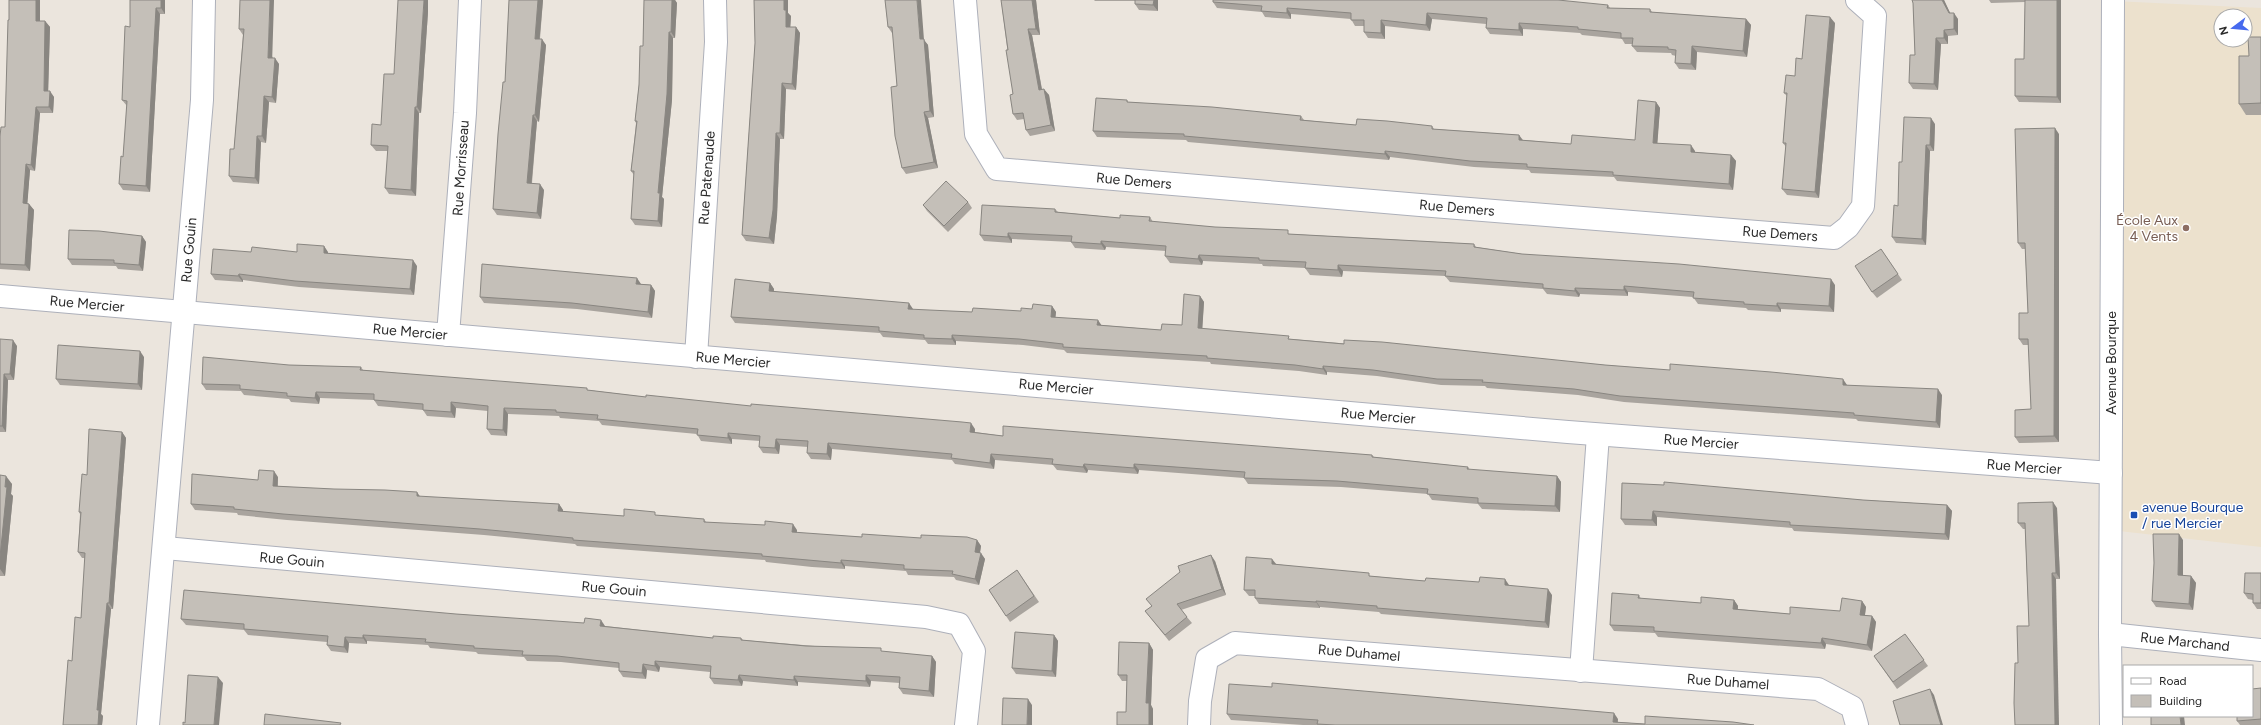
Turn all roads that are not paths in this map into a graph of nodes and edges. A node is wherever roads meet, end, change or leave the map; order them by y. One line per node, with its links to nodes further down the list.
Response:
1 (204, 0): 8 (street, Rue Gouin)
2 (470, 0): 9 (street, Rue Morrisseau)
3 (716, 0): 10 (street, Rue Patenaude)
4 (965, 0): 5 (street, Rue Demers)
5 (1857, 0)
6 (2113, 0): 12 (street, Avenue Bourque)
7 (0, 296): 8 (street, Rue Mercier)
8 (184, 313): 9 (street, Rue Mercier); 13 (street, Rue Gouin)
9 (448, 335): 10 (street, Rue Mercier)
10 (696, 357): 11 (street, Rue Mercier)
11 (1598, 435): 12 (street, Rue Mercier); 16 (street)
12 (2111, 473): 14 (street, Avenue Bourque)
13 (165, 548): 17 (street, Rue Gouin); 18 (street, Rue Gouin)
14 (2110, 634): 15 (street, Rue Marchand); 21 (street, Avenue Bourque)
15 (2261, 650)
16 (1581, 671): 19 (street, Rue Duhamel); 20 (street, Rue Duhamel)
17 (148, 725)
18 (966, 725)
19 (1199, 725)
20 (1857, 725)
21 (2111, 725)

